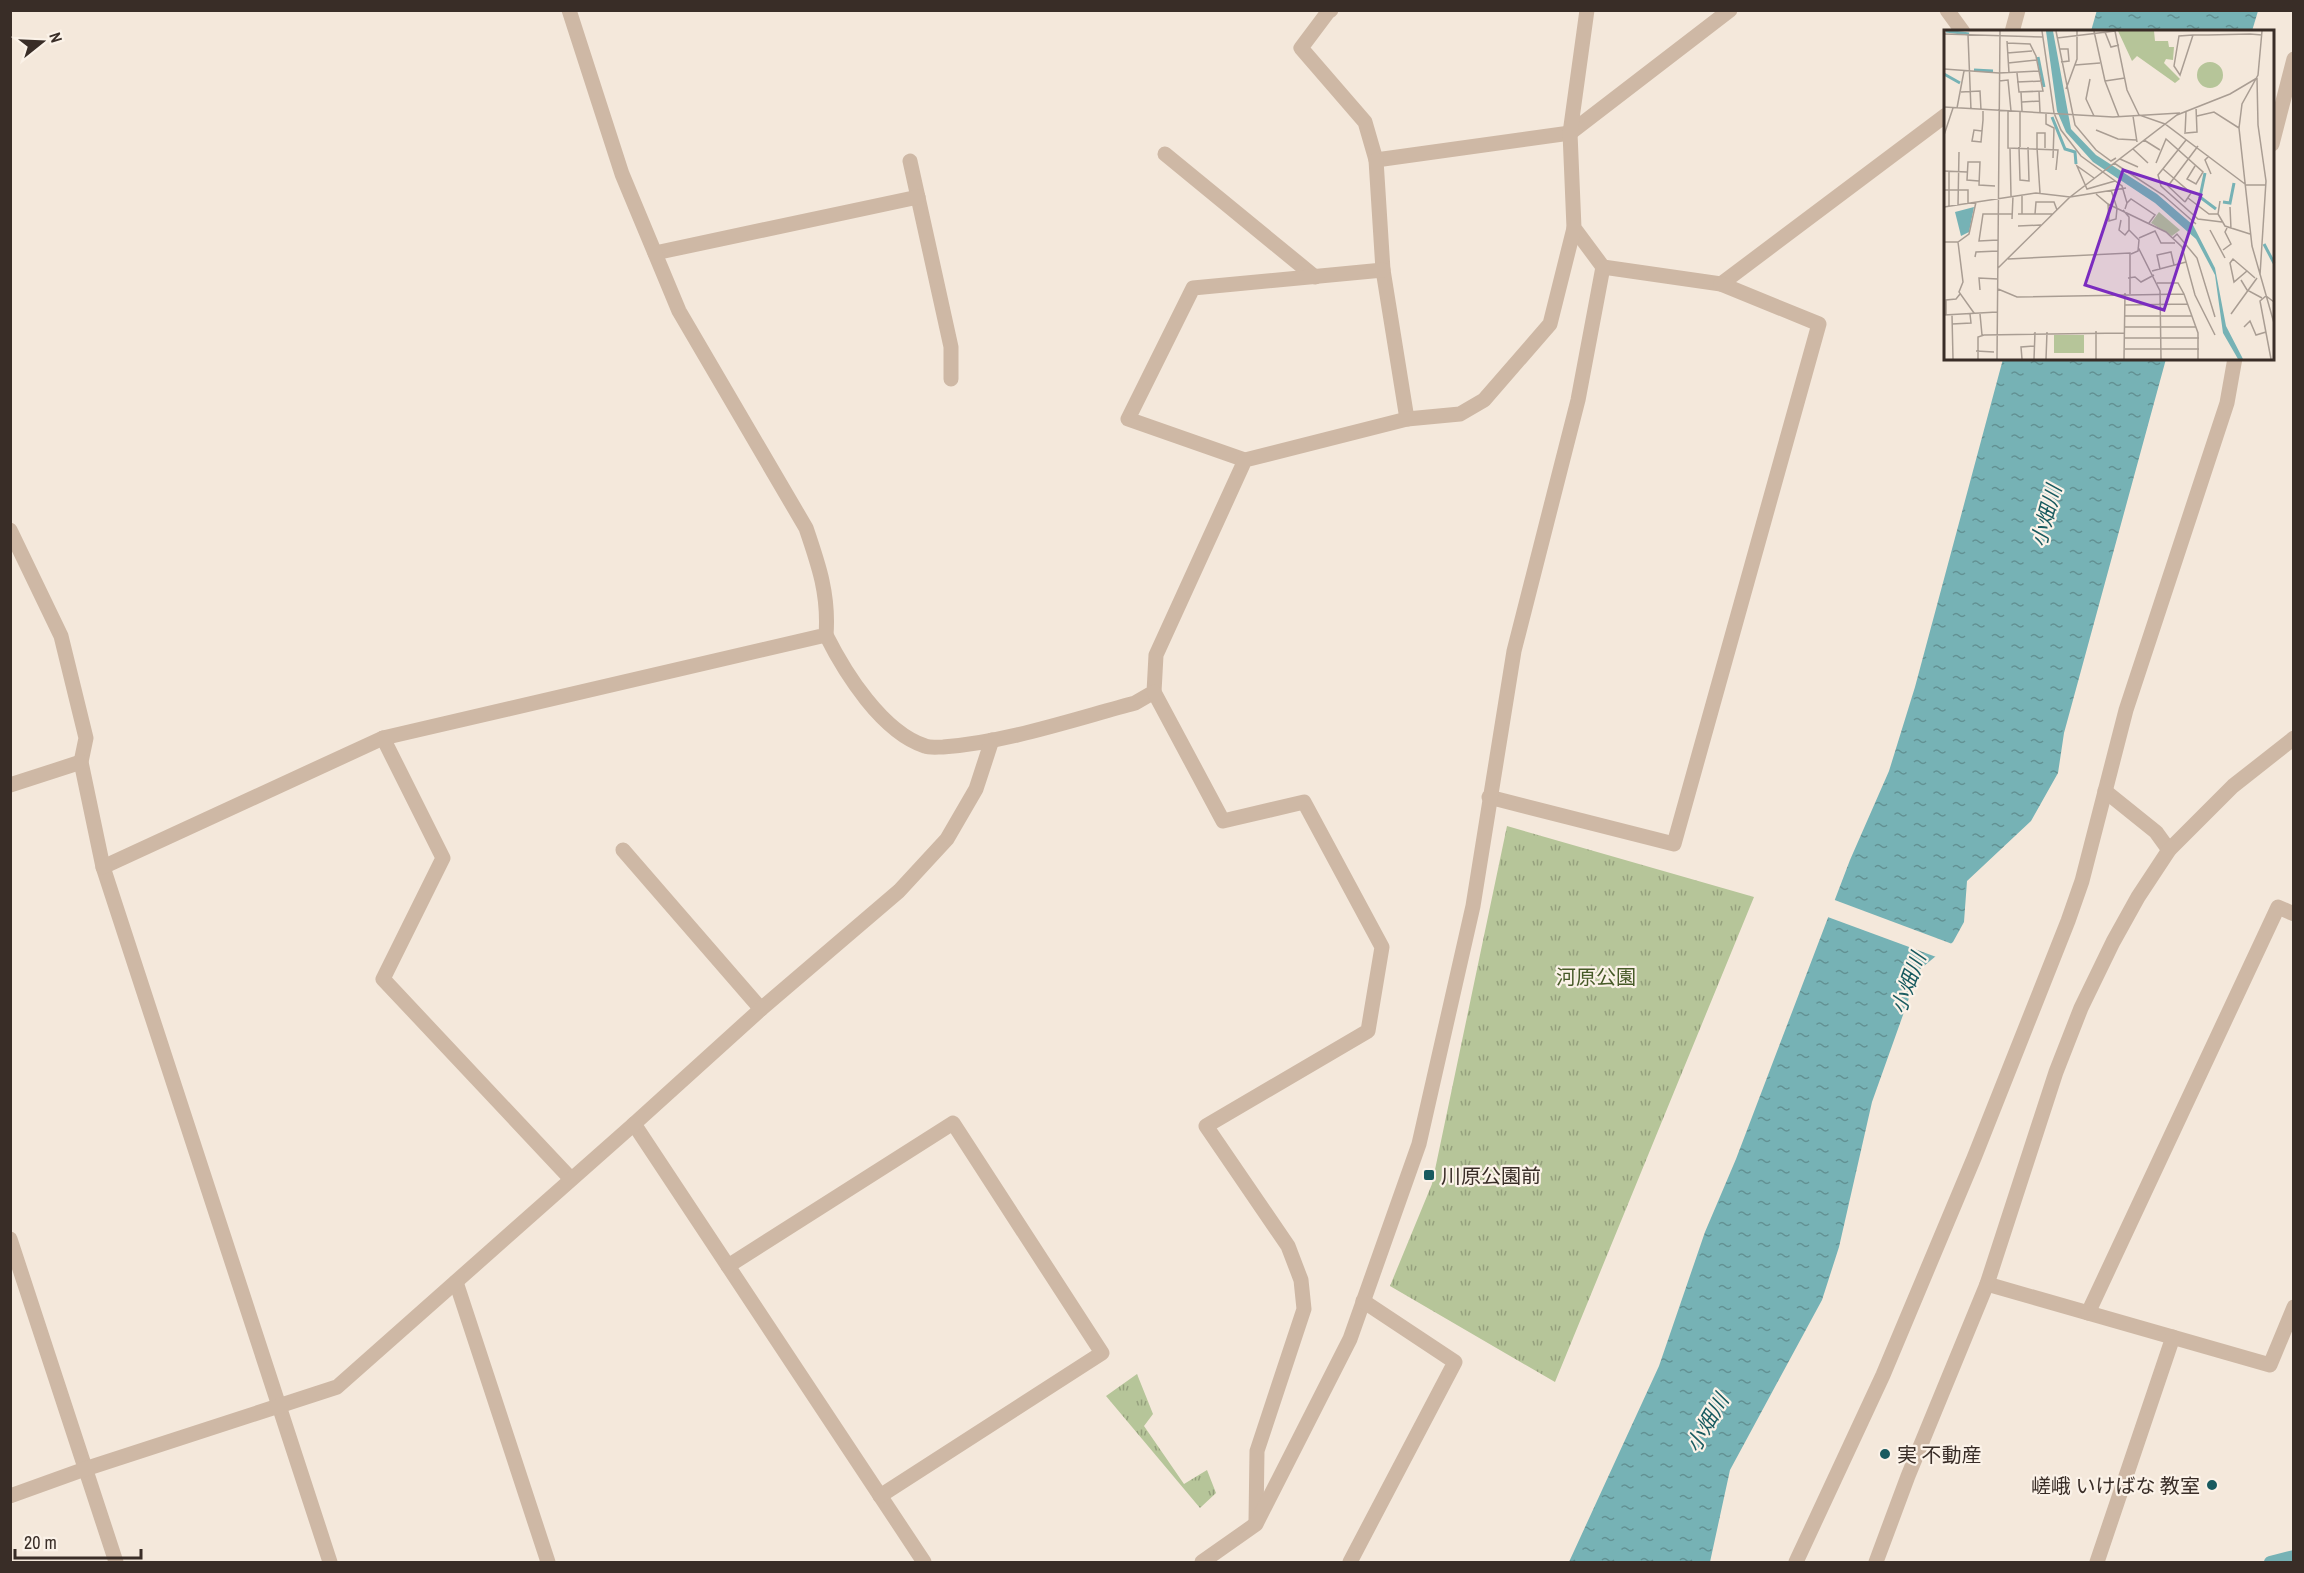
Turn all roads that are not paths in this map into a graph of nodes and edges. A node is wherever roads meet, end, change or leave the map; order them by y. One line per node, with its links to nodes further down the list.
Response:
1 (569, 10): 18 (street)
2 (1331, 10): 14 (street)
3 (1587, 10): 11 (street)
4 (1731, 10): 11 (street)
5 (1947, 10): 7 (street)
6 (2018, 10): 8 (street)
7 (1962, 30)
8 (2013, 30)
9 (2294, 59): 12 (street)
10 (1944, 116): 22 (street)
11 (1570, 133): 14 (street); 17 (street)
12 (2274, 136)
13 (1165, 154): 21 (street)
14 (1376, 160): 20 (street)
15 (910, 161): 16 (street)
16 (918, 196): 18 (street); 24 (street)
17 (1574, 228): 19 (street); 25 (street)
18 (655, 253): 28 (street)
19 (1603, 267): 22 (street); 36 (street)
20 (1383, 270): 21 (street); 25 (street)
21 (1315, 277): 26 (street)
22 (1720, 284): 36 (street)
23 (2235, 360): 35 (street)
24 (951, 379)
25 (1407, 419): 26 (street)
26 (1245, 460): 29 (street)
27 (10, 530): 33 (street)
28 (826, 635): 30 (street); 32 (street)
29 (1154, 692): 32 (street); 56 (street)
30 (383, 738): 39 (street); 43 (street)
31 (2294, 738): 38 (street)
32 (992, 740): 41 (street)
33 (81, 762): 34 (street); 39 (street)
34 (10, 785)
35 (2105, 791): 38 (street); 63 (street)
36 (1489, 797): 48 (street)
37 (623, 850): 41 (street)
38 (2169, 850): 47 (street)
39 (103, 867): 52 (street)
40 (2294, 914): 50 (street)
41 (761, 1009): 42 (street)
42 (634, 1124): 43 (street); 45 (street)
43 (572, 1179): 46 (street)
44 (10, 1239): 53 (street)
45 (728, 1266): 55 (street); 55 (street)
46 (456, 1282): 52 (street); 59 (street)
47 (1987, 1284): 50 (street); 64 (street)
48 (1363, 1301): 56 (street); 62 (street)
49 (2294, 1307): 51 (street)
50 (2088, 1313): 51 (street)
51 (2173, 1337): 65 (street)
52 (279, 1406): 53 (street); 58 (street)
53 (86, 1469): 54 (street); 57 (street)
54 (10, 1496)
55 (880, 1496): 60 (street)
56 (1256, 1524): 61 (street)
57 (116, 1563)
58 (330, 1563)
59 (548, 1563)
60 (924, 1563)
61 (1202, 1563)
62 (1350, 1563)
63 (1796, 1563)
64 (1876, 1563)
65 (2097, 1563)

